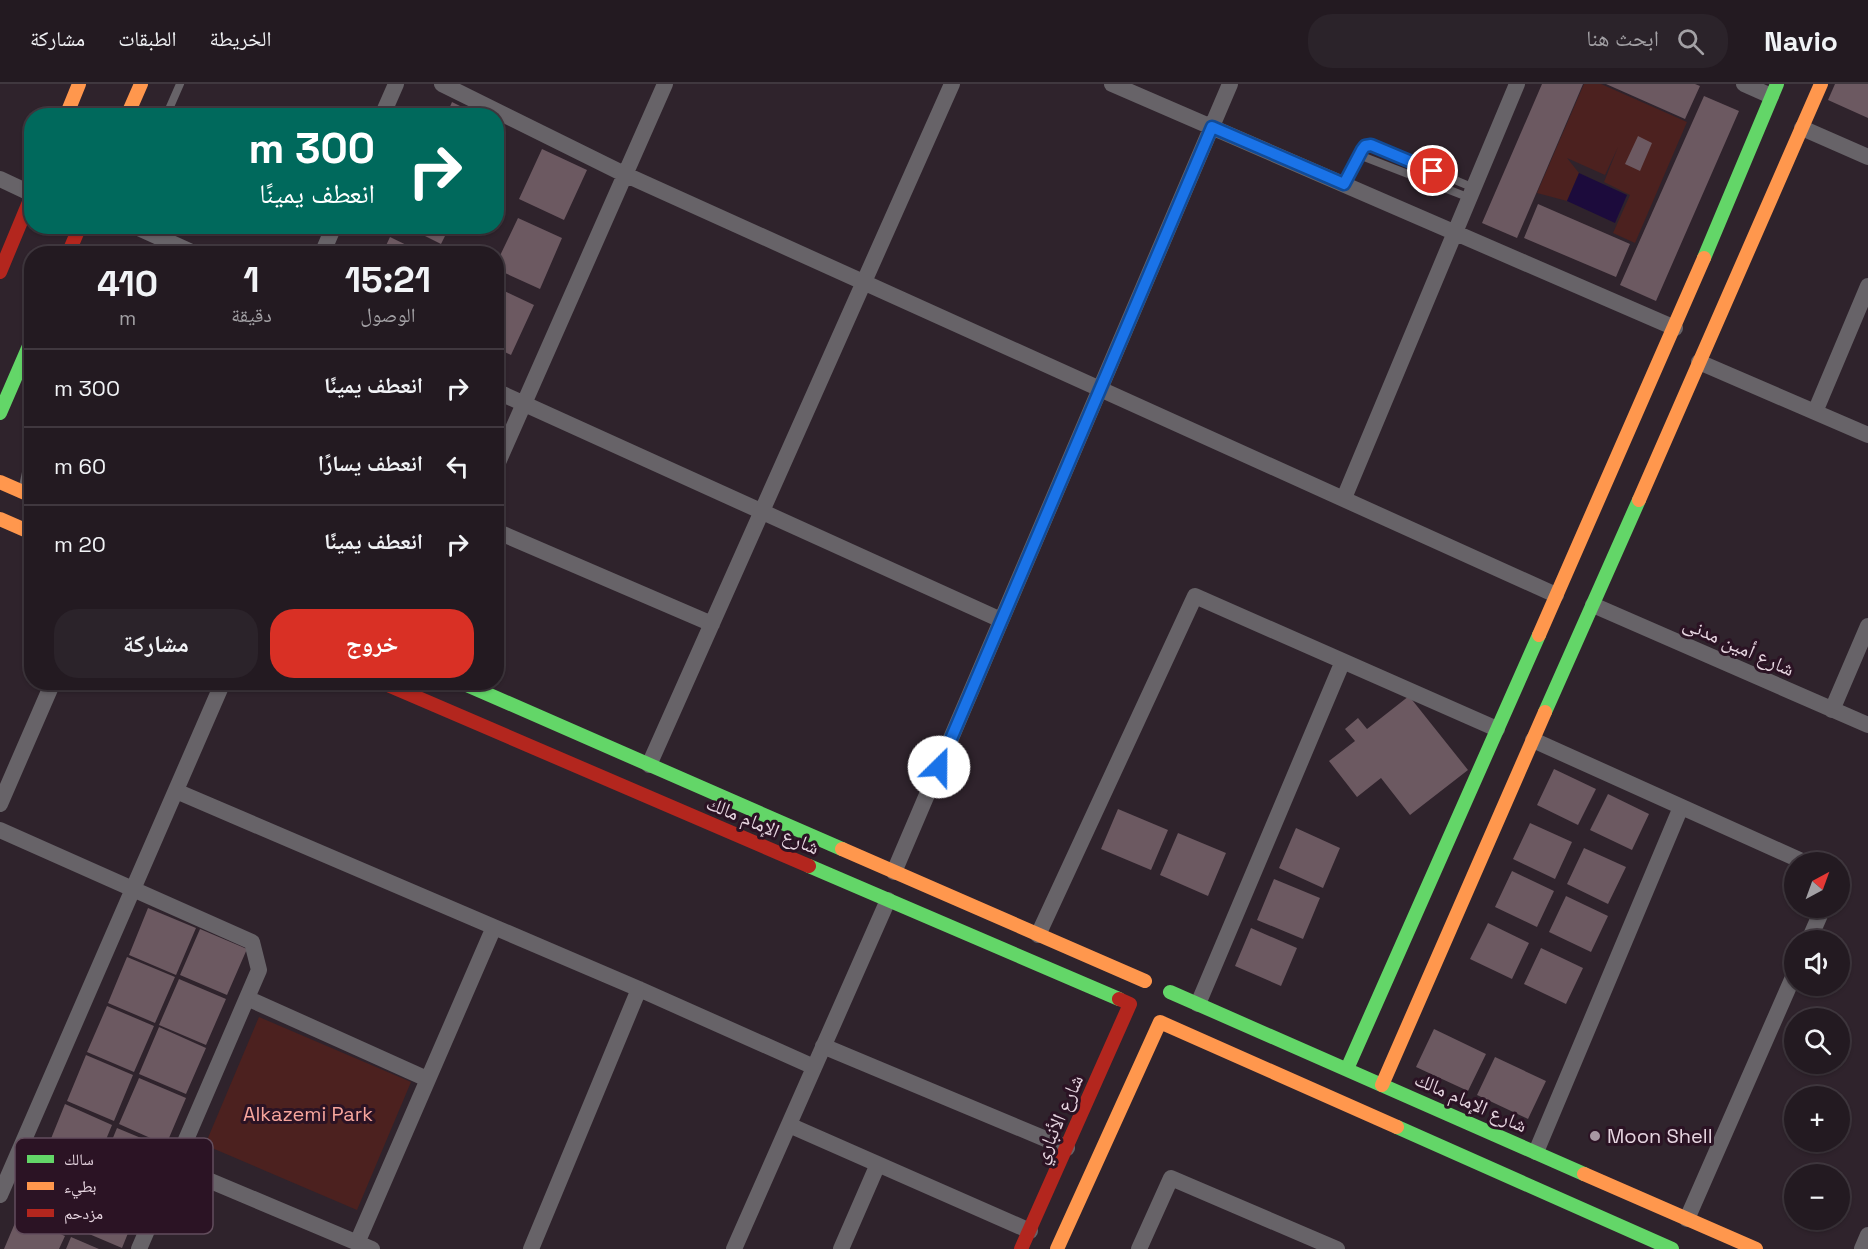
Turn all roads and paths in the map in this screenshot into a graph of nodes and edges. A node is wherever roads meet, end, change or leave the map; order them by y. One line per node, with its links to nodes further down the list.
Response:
1 (80, 84): 14 (street)
2 (141, 84): 15 (street)
3 (180, 84): 16 (lane)
4 (396, 84): 17 (street)
5 (442, 84): 18 (street)
6 (665, 84): 24 (street)
7 (952, 84): 34 (street)
8 (1112, 84): 20 (street)
9 (1230, 84): 20 (street)
10 (1517, 84): 28 (street)
11 (1744, 84): 13 (street)
12 (1821, 84): 21 (street)
13 (1774, 90): 36 (street)
14 (70, 108)
15 (130, 108)
16 (170, 108)
17 (386, 108)
18 (491, 108)
19 (504, 115): 24 (street)
20 (1212, 127): 26 (street); 39 (street)
21 (1802, 128): 23 (street); 37 (street)
22 (1359, 155): 26 (lane); 28 (lane); 28 (lane)
23 (1868, 158)
24 (624, 174): 34 (street); 41 (street)
25 (0, 179): 27 (street)
26 (1344, 184): 30 (street)
27 (24, 190)
28 (1473, 193): 30 (street)
29 (24, 214): 33 (street)
30 (1456, 233): 36 (street); 48 (street)
31 (152, 234): 32 (street)
32 (178, 246)
33 (0, 272)
34 (863, 282): 39 (street); 49 (street)
35 (1868, 286): 42 (street)
36 (1675, 328): 53 (street)
37 (1699, 362): 42 (street); 54 (street)
38 (24, 370): 43 (street)
39 (1099, 388): 48 (street); 55 (street)
40 (504, 395): 41 (street)
41 (524, 404): 45 (street); 49 (street)
42 (1815, 412): 44 (street)
43 (0, 413)
44 (1868, 435)
45 (504, 449)
46 (0, 482): 47 (street)
47 (24, 493)
48 (1344, 498): 53 (street)
49 (761, 512): 55 (street); 56 (street)
50 (0, 519): 51 (street)
51 (24, 530)
52 (504, 534): 56 (street)
53 (1556, 594): 66 (street)
54 (1593, 605): 63 (street, شارع أمين مدنى); 67 (street)
55 (1001, 620): 74 (street)
56 (712, 624): 68 (street)
57 (1868, 626): 63 (street)
58 (1343, 661): 66 (street); 78 (street); 85 (street)
59 (50, 690): 70 (street)
60 (220, 690): 69 (street)
61 (406, 690): 65 (street, شارع الإمام مالك)
62 (471, 690): 65 (street, شارع الإمام مالك)
63 (1832, 710): 64 (street, شارع أمين مدنى)
64 (1868, 725)
65 (523, 727): 68 (street, شارع الإمام مالك); 76 (street, شارع الإمام مالك)
66 (1497, 729): 89 (street)
67 (1533, 740): 71 (street); 91 (street)
68 (649, 765): 74 (street, شارع الإمام مالك)
69 (176, 791): 75 (street); 77 (street)
70 (0, 804)
71 (1681, 807): 73 (street); 96 (street)
72 (0, 830): 75 (street)
73 (1784, 853)
74 (894, 872): 78 (street, شارع الإمام مالك)
75 (134, 889): 83 (street); 93 (street)
76 (888, 900): 84 (street, شارع الإمام مالك); 87 (street)
77 (494, 927): 80 (street); 90 (street)
78 (1038, 935): 79 (street, شارع الإمام مالك)
79 (1145, 981): 81 (street); 84 (street)
80 (639, 989): 88 (street); 108 (street)
81 (1170, 992): 85 (street, شارع الإمام مالك); 86 (street)
82 (1785, 996): 101 (street)
83 (247, 998): 90 (street); 94 (street)
84 (1130, 1004): 86 (street); 95 (street, شارع الأنباري)
85 (1198, 1004): 89 (street, شارع الإمام مالك)
86 (1158, 1017): 106 (street); 114 (street)
87 (823, 1046): 88 (street); 95 (street)
88 (814, 1067): 92 (street)
89 (1347, 1069): 91 (street, شارع الإمام مالك)
90 (427, 1079): 105 (street)
91 (1382, 1085): 96 (street, شارع الإمام مالك)
92 (789, 1125): 98 (street); 109 (street)
93 (25, 1138)
94 (187, 1138)
95 (1066, 1148): 102 (street, شارع الأنباري)
96 (1536, 1152): 101 (street, شارع الإمام مالك)
97 (15, 1161): 100 (street)
98 (878, 1164): 102 (street); 110 (street)
99 (213, 1182): 105 (street)
100 (0, 1195)
101 (1687, 1219): 115 (street, شارع الإمام مالك)
102 (1030, 1231): 111 (street, شارع الأنباري)
103 (146, 1234): 107 (street)
104 (1868, 1235): 116 (street)
105 (364, 1246)
106 (1062, 1247)
107 (139, 1249)
108 (531, 1249)
109 (734, 1249)
110 (841, 1249)
111 (1021, 1249)
112 (1138, 1249): 113 (street)
113 (1337, 1249)
114 (1672, 1249)
115 (1756, 1249)
116 (1862, 1249)

